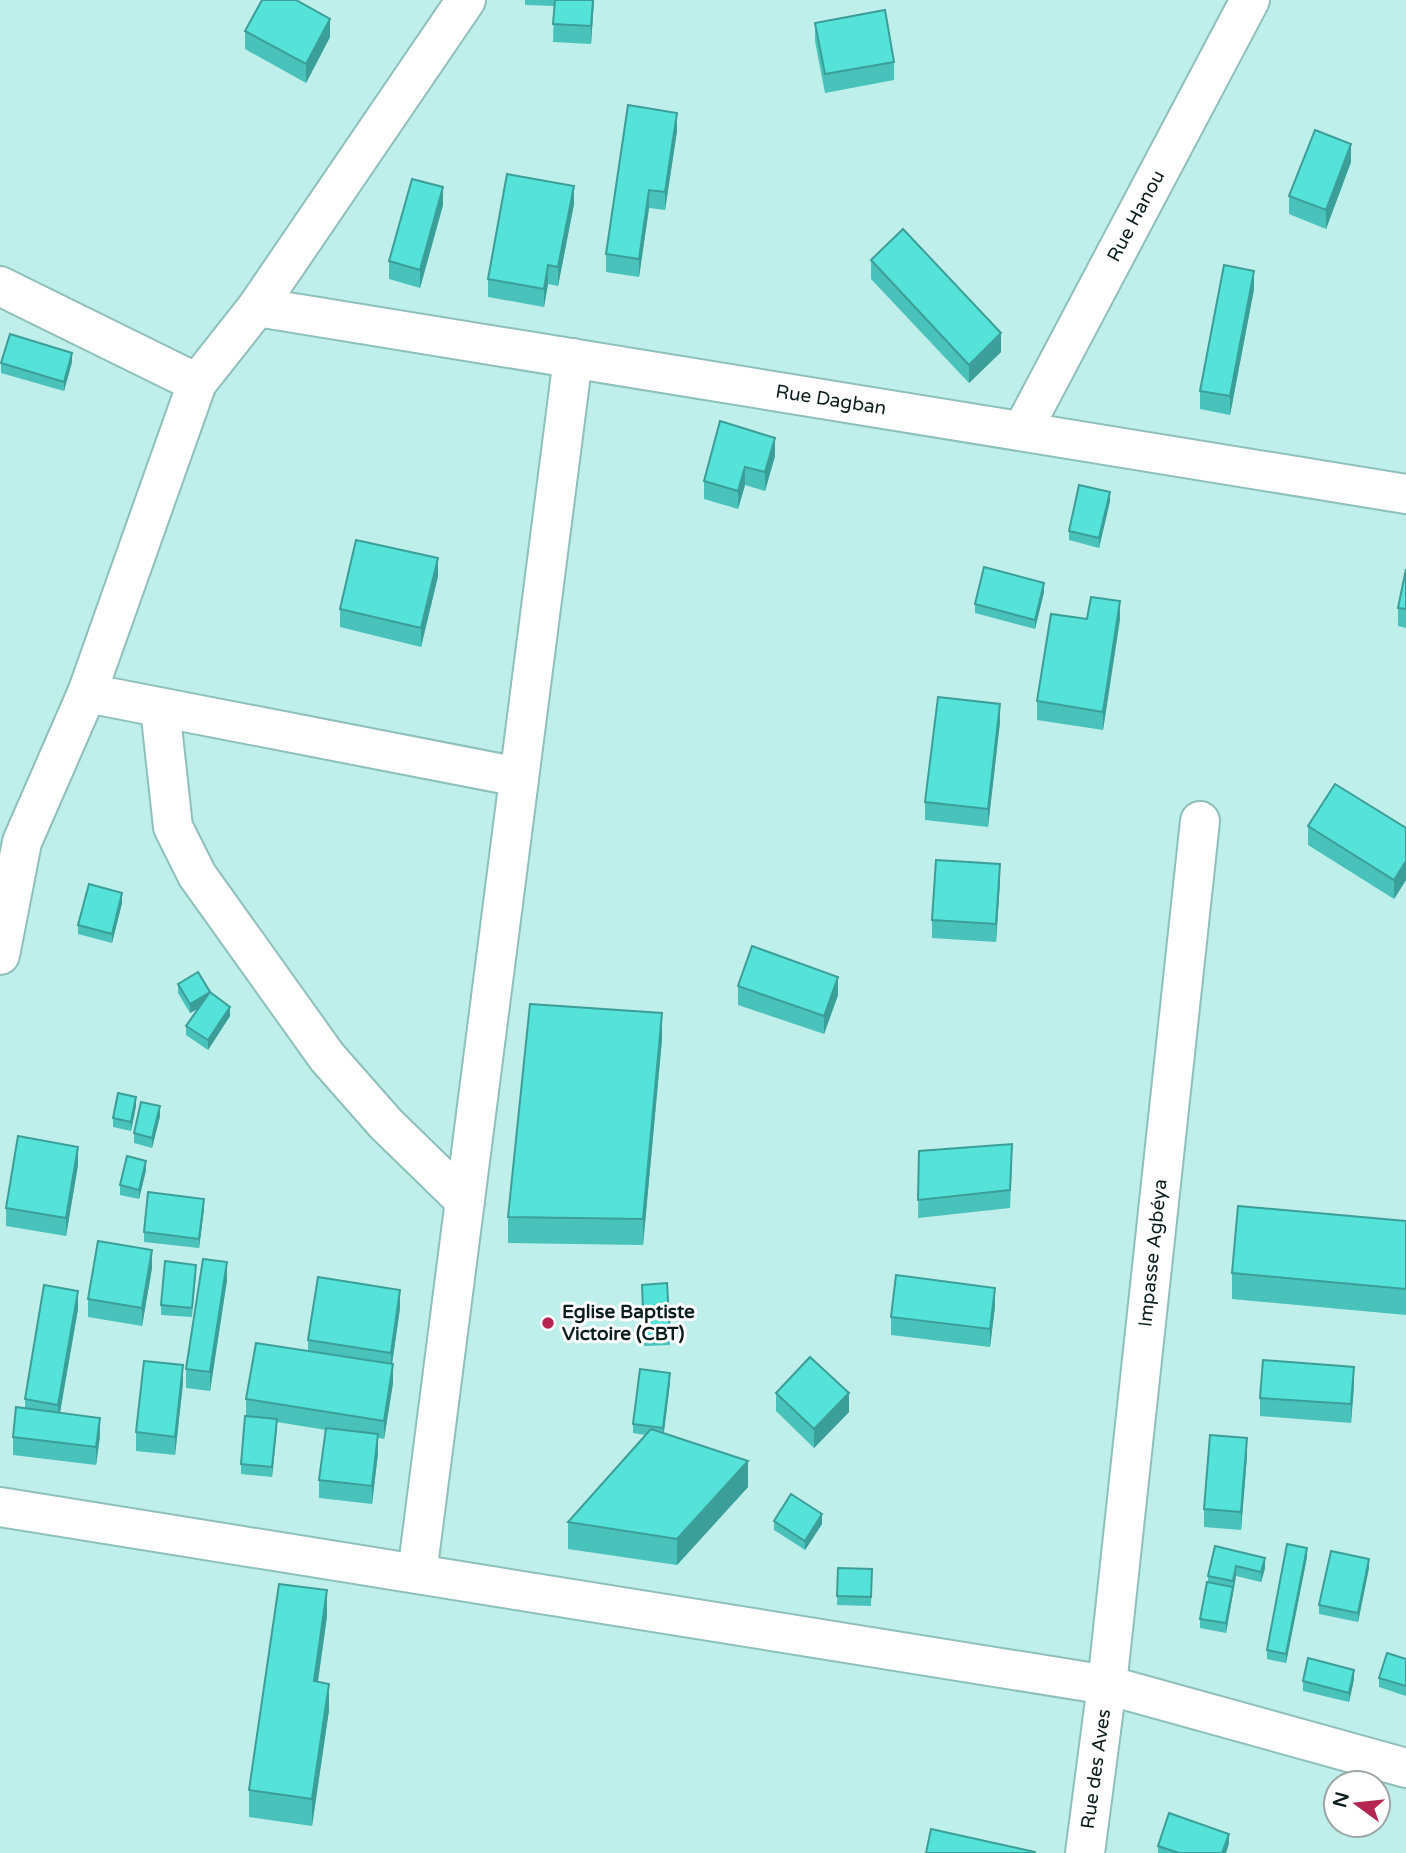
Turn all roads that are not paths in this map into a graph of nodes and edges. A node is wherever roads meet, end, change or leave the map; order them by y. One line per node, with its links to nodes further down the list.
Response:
1 (466, 0): 4 (street)
2 (1250, 0): 7 (street, Rue Hanou)
3 (0, 286): 6 (street)
4 (257, 307): 5 (street, Rue Dagban); 6 (street)
5 (573, 358): 7 (street, Rue Dagban); 11 (street)
6 (197, 383): 9 (street)
7 (1022, 431): 8 (street, Rue Dagban)
8 (1406, 494)
9 (87, 693): 10 (street); 13 (street)
10 (160, 708): 11 (street); 14 (street)
11 (519, 777): 14 (street)
12 (1199, 821): 17 (street, Impasse Agbéya)
13 (0, 955)
14 (465, 1201): 16 (street)
15 (0, 1507): 16 (street)
16 (417, 1574): 17 (street)
17 (1107, 1685): 18 (street); 19 (street, Rue des Aves)
18 (1406, 1768)
19 (1084, 1853)

